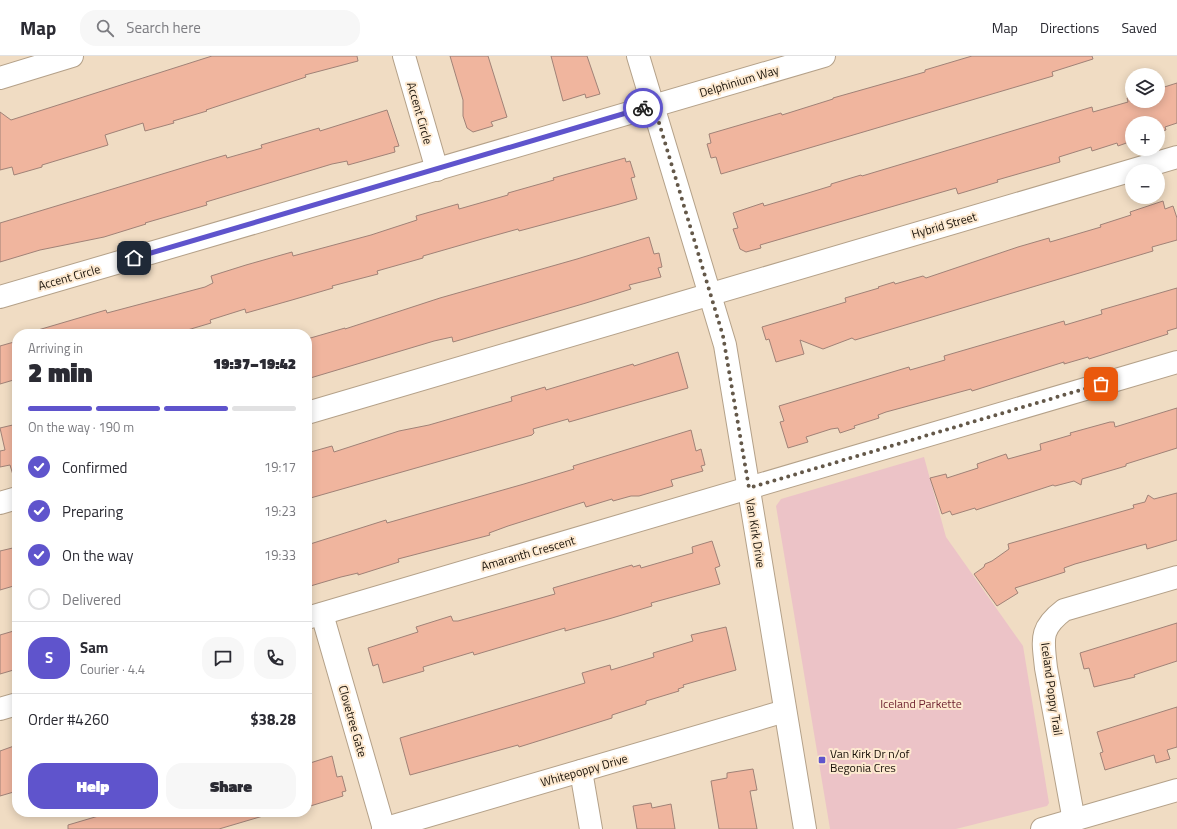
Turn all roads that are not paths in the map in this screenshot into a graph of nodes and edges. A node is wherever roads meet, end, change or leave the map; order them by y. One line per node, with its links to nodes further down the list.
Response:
1 (72, 56): 5 (street)
2 (404, 56): 8 (street, Accent Circle)
3 (638, 56): 6 (street, Van Kirk Drive)
4 (824, 56): 6 (street, Delphinium Way)
5 (0, 78)
6 (654, 106): 8 (street, Accent Circle); 9 (street, Van Kirk Drive)
7 (1177, 157): 9 (street, Hybrid Street)
8 (437, 170): 10 (street, Accent Circle)
9 (711, 294): 12 (street); 13 (street, Van Kirk Drive)
10 (0, 298)
11 (1177, 362): 13 (street, Amaranth Crescent)
12 (312, 412)
13 (749, 488): 17 (street, Amaranth Crescent); 20 (street, Van Kirk Drive)
14 (12, 499): 15 (street)
15 (0, 503)
16 (1177, 577): 23 (street, Iceland Poppy Trail)
17 (314, 616): 24 (street, Clovetree Gate)
18 (12, 705): 19 (street)
19 (0, 709)
20 (785, 711): 21 (street, Whitepoppy Drive); 26 (street, Van Kirk Drive)
21 (581, 771): 24 (street, Whitepoppy Drive); 25 (street)
22 (1177, 790): 23 (street)
23 (1074, 821): 27 (street)
24 (384, 829)
25 (591, 829)
26 (805, 829)
27 (1042, 829)

